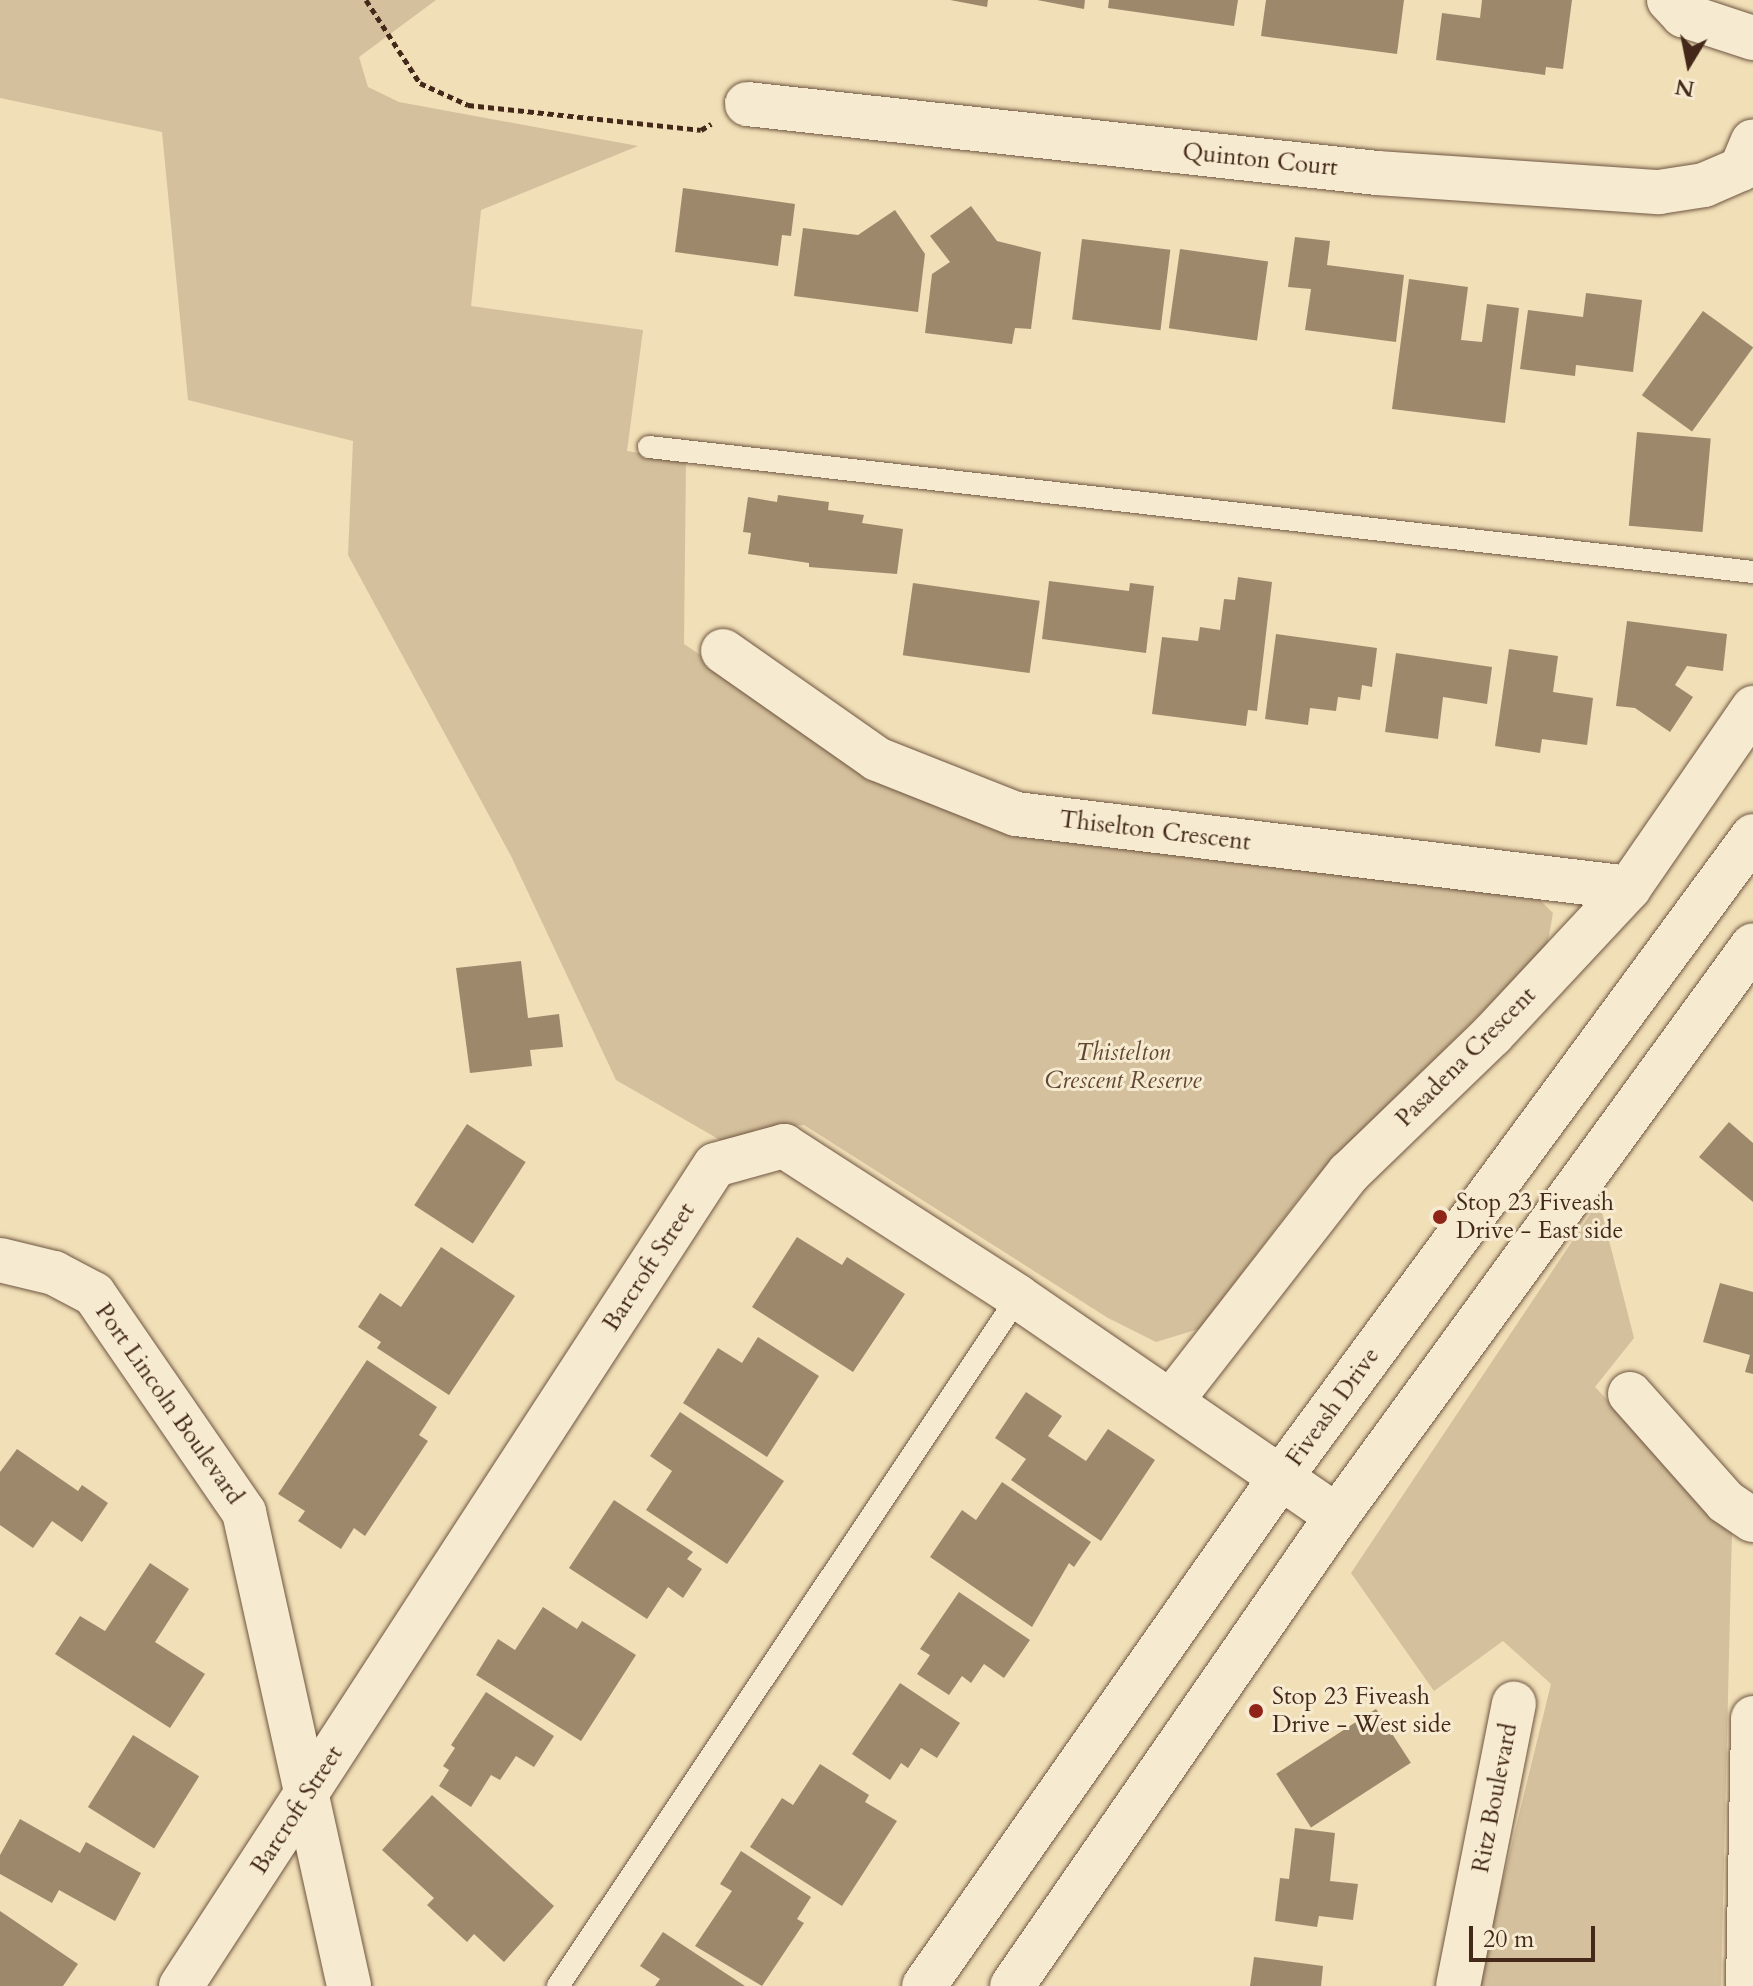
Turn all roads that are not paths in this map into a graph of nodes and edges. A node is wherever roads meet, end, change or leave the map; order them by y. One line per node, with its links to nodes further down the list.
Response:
1 (1669, 0): 2 (street)
2 (1753, 38)
3 (747, 104): 4 (street, Quinton Court)
4 (1753, 141)
5 (649, 447): 6 (lane)
6 (1753, 572)
7 (723, 651): 10 (street, Thiselton Crescent)
8 (1753, 708): 10 (street, Pasadena Crescent)
9 (1753, 836): 16 (street, Fiveash Drive)
10 (1629, 888): 15 (street, Pasadena Crescent)
11 (1753, 945): 17 (street)
12 (0, 1260): 21 (street, Port Lincoln Boulevard)
13 (1018, 1297): 15 (street, Barcroft Street); 21 (street, Barcroft Street); 24 (lane)
14 (1630, 1394): 18 (street)
15 (1172, 1400): 16 (street, Barcroft Street)
16 (1281, 1477): 17 (street, Barcroft Street); 25 (street, Fiveash Drive)
17 (1337, 1516): 26 (street)
18 (1753, 1520)
19 (1514, 1704): 27 (street, Ritz Boulevard)
20 (1753, 1718): 28 (street)
21 (309, 1793): 22 (street, Barcroft Street); 23 (street, Port Lincoln Boulevard)
22 (181, 1986)
23 (349, 1986)
24 (558, 1986)
25 (924, 1986)
26 (1012, 1986)
27 (1458, 1986)
28 (1748, 1986)

